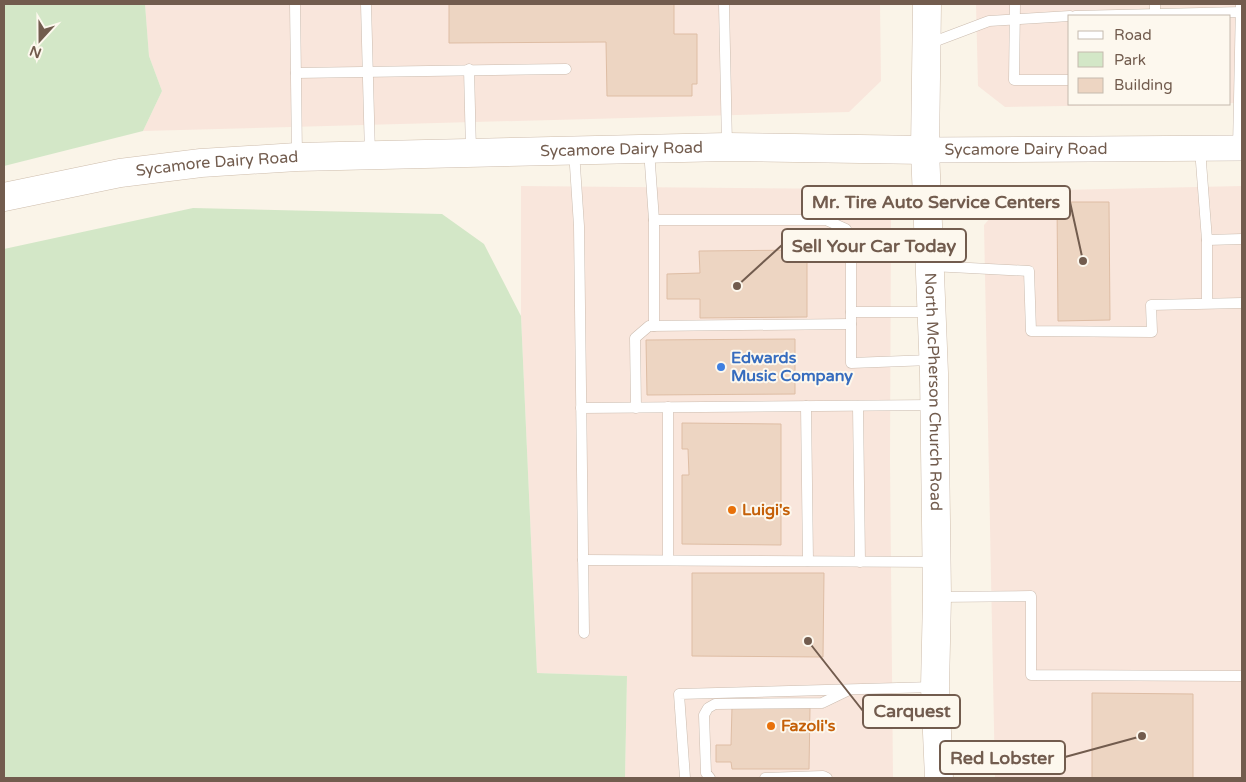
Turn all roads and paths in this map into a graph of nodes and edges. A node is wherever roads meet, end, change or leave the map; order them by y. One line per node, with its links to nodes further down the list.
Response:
1 (295, 4): 16 (lane)
2 (366, 4): 15 (lane)
3 (724, 4): 19 (lane)
4 (926, 4): 12 (main road, North McPherson Church Road)
5 (1015, 4): 11 (lane)
6 (1209, 8): 7 (lane); 8 (lane)
7 (1155, 9): 9 (lane)
8 (1241, 9): 17 (lane)
9 (1086, 15)
10 (1068, 16): 11 (lane)
11 (1014, 18): 12 (lane); 18 (lane)
12 (927, 44): 24 (main road, North McPherson Church Road)
13 (566, 68): 14 (lane)
14 (470, 70): 15 (lane); 25 (lane)
15 (368, 71): 16 (lane); 26 (lane)
16 (296, 73): 27 (lane)
17 (1237, 79): 20 (lane)
18 (1068, 80)
19 (727, 147): 21 (main road, Sycamore Dairy Road); 24 (main road, Sycamore Dairy Road)
20 (1240, 148): 22 (street, Sycamore Dairy Road)
21 (649, 149): 23 (main road, Sycamore Dairy Road); 29 (lane)
22 (1200, 149): 24 (street, Sycamore Dairy Road); 31 (lane)
23 (574, 150): 25 (main road, Sycamore Dairy Road); 44 (lane)
24 (925, 150): 32 (main road, North McPherson Church Road)
25 (471, 153): 26 (main road, Sycamore Dairy Road)
26 (370, 155): 27 (main road, Sycamore Dairy Road)
27 (297, 157): 28 (main road, Sycamore Dairy Road)
28 (4, 197)
29 (654, 220): 35 (lane); 38 (lane)
30 (1242, 239): 31 (lane)
31 (1207, 240): 33 (lane)
32 (930, 266): 33 (lane); 36 (main road, North McPherson Church Road)
33 (1207, 303): 34 (lane)
34 (1242, 303)
35 (851, 312): 36 (lane); 37 (lane)
36 (932, 312): 39 (main road, North McPherson Church Road)
37 (851, 324): 38 (lane); 39 (lane)
38 (654, 326): 45 (lane)
39 (934, 360): 40 (main road, North McPherson Church Road)
40 (935, 405): 42 (lane); 50 (main road, North McPherson Church Road)
41 (806, 406): 42 (lane); 43 (lane); 48 (lane)
42 (858, 406): 49 (lane)
43 (668, 407): 45 (lane); 47 (lane)
44 (581, 408): 45 (lane); 46 (lane)
45 (636, 408)
46 (583, 560): 47 (lane); 52 (lane)
47 (668, 560): 48 (lane)
48 (808, 561): 49 (lane)
49 (860, 562): 50 (lane)
50 (937, 562): 51 (main road, North McPherson Church Road)
51 (937, 596): 53 (lane); 54 (main road, North McPherson Church Road)
52 (584, 633)
53 (1242, 676)
54 (935, 687): 55 (lane); 60 (main road, North McPherson Church Road)
55 (854, 688): 56 (lane); 57 (lane)
56 (685, 778)
57 (710, 778)
58 (765, 778): 59 (lane)
59 (827, 778)
60 (939, 778)

